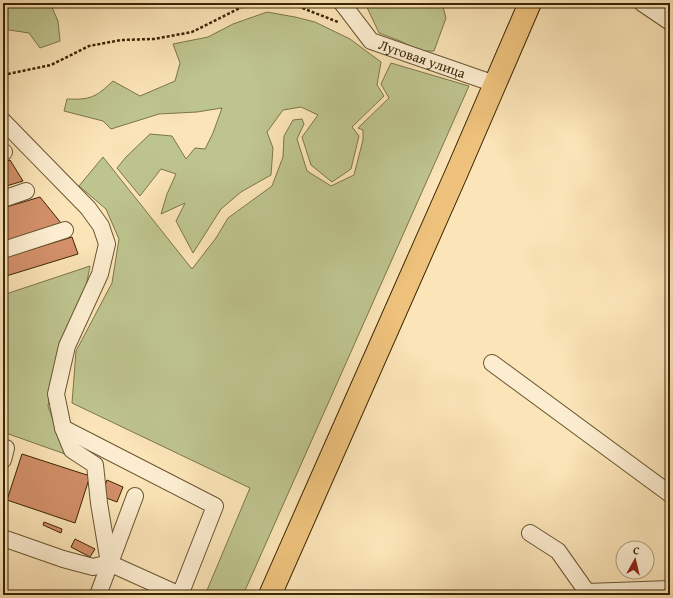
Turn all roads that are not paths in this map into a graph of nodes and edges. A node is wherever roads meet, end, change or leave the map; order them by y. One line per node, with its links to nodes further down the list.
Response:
1 (342, 3): 5 (street, Луговая улица)
2 (530, 3): 5 (highway)
3 (642, 3): 4 (street)
4 (670, 22)
5 (495, 84): 21 (highway)
6 (3, 121): 12 (street)
7 (26, 191): 8 (street)
8 (3, 199)
9 (64, 230): 10 (street)
10 (3, 250)
11 (492, 362): 13 (street)
12 (63, 428): 17 (street); 20 (street)
13 (670, 494)
14 (135, 496): 17 (street)
15 (530, 533): 18 (street)
16 (3, 538): 17 (street)
17 (110, 563): 19 (street); 20 (street)
18 (670, 589)
19 (98, 595)
20 (180, 595)
21 (270, 595)

